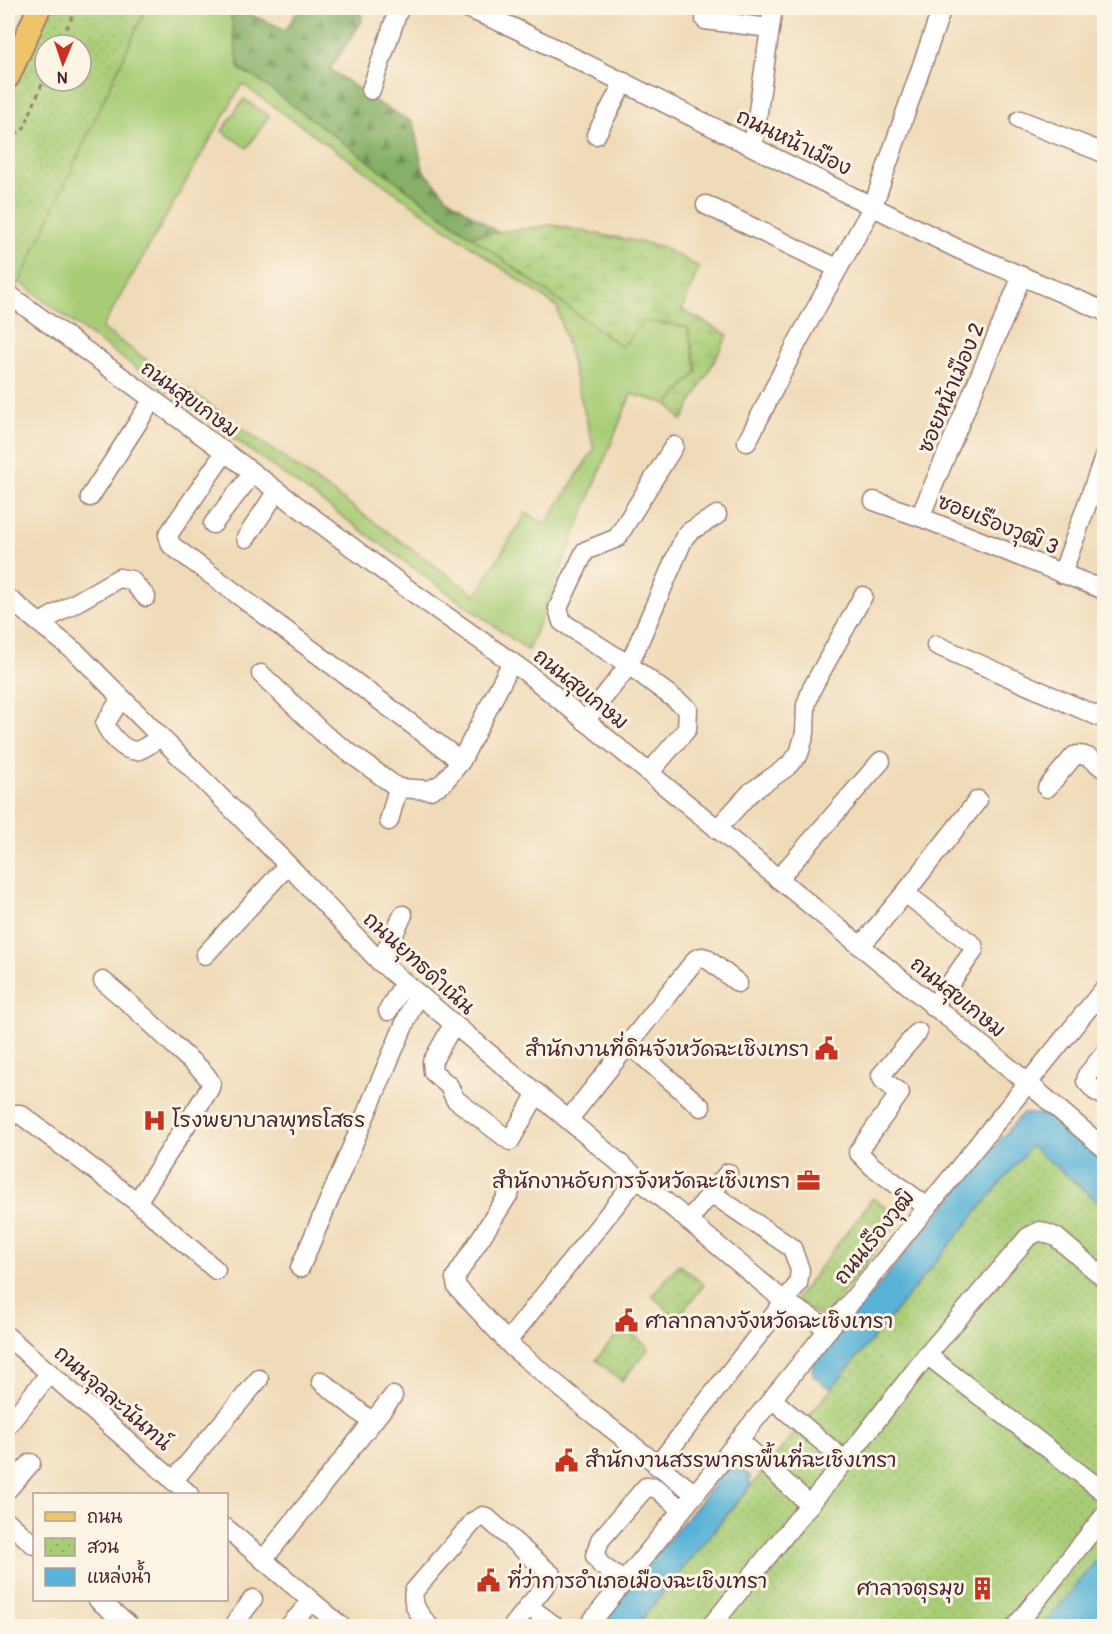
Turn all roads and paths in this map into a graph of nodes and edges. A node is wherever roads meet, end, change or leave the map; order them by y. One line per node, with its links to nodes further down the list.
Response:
1 (39, 8): 10 (main road)
2 (76, 8): 9 (path)
3 (399, 8): 12 (street)
4 (467, 8): 11 (street, ถนนหน้าเมือง)
5 (773, 8): 8 (street)
6 (942, 8): 20 (street)
7 (705, 20): 8 (street)
8 (770, 28): 17 (street)
9 (65, 33)
10 (8, 77)
11 (624, 82): 15 (street); 17 (street, ถนนหน้าเมือง)
12 (371, 90)
13 (38, 93): 16 (path)
14 (1020, 120): 18 (street)
15 (596, 135)
16 (8, 140)
17 (753, 146): 20 (street, ถนนหน้าเมือง)
18 (1104, 153)
19 (706, 205): 21 (street)
20 (873, 206): 21 (street); 22 (street, ถนนหน้าเมือง)
21 (837, 268): 26 (street)
22 (1022, 276): 24 (street, ถนนหน้าเมือง); 35 (street, ซอยหน้าเมือง 2)
23 (8, 294): 25 (street, ถนนสุขเกษม)
24 (1104, 311)
25 (153, 399): 28 (street, ถนนสุขเกษม); 32 (street)
26 (747, 442)
27 (674, 447): 46 (street)
28 (225, 452): 30 (street, ถนนสุขเกษม); 52 (street)
29 (1104, 457): 38 (street)
30 (253, 473): 31 (street, ถนนสุขเกษม); 36 (street)
31 (278, 491): 37 (street); 45 (street, ถนนสุขเกษม)
32 (90, 497)
33 (874, 501): 35 (street, ซอยเรืองวุฒิ 3)
34 (717, 515): 46 (street)
35 (920, 517): 38 (street, ซอยเรืองวุฒิ 3)
36 (213, 524)
37 (246, 538)
38 (1062, 574): 39 (street, ซอยเรืองวุฒิ 3)
39 (1104, 590)
40 (863, 596): 60 (street)
41 (146, 597): 43 (street)
42 (8, 598): 43 (street, ถนนยุทธดำเนิน)
43 (40, 623): 48 (street, ถนนยุทธดำเนิน)
44 (936, 645): 49 (street)
45 (512, 662): 50 (street, ถนนสุขเกษม); 52 (street)
46 (629, 665): 50 (street); 55 (street)
47 (261, 674): 56 (street)
48 (121, 698): 51 (street, ถนนยุทธดำเนิน); 51 (street)
49 (1104, 719)
50 (585, 721): 55 (street, ถนนสุขเกษม)
51 (161, 737): 61 (street, ถนนยุทธดำเนิน)
52 (461, 761): 56 (street)
53 (881, 761): 62 (street)
54 (1104, 769): 57 (street)
55 (650, 774): 60 (street, ถนนสุขเกษม)
56 (398, 788): 59 (street)
57 (1047, 788)
58 (978, 800): 63 (street)
59 (389, 821)
60 (717, 829): 62 (street, ถนนสุขเกษม)
61 (288, 865): 66 (street); 67 (street, ถนนยุทธดำเนิน)
62 (778, 879): 65 (street, ถนนสุขเกษม)
63 (905, 893): 65 (street); 72 (street)
64 (403, 915): 67 (street)
65 (861, 946): 72 (street, ถนนสุขเกษม)
66 (205, 955)
67 (380, 962): 70 (street, ถนนยุทธดำเนิน)
68 (103, 981): 89 (street)
69 (738, 983): 76 (street)
70 (410, 989): 73 (street); 74 (street, ถนนยุทธดำเนิน); 92 (street)
71 (1104, 989): 78 (street, ถนนเรืองวุฒิ)
72 (933, 1007): 78 (street, ถนนสุขเกษม)
73 (388, 1011)
74 (453, 1024): 79 (street, ถนนยุทธดำเนิน); 79 (street)
75 (918, 1032): 90 (street)
76 (629, 1044): 81 (street); 82 (street)
77 (1104, 1054): 80 (street)
78 (1028, 1083): 84 (street, ถนนสุขเกษม); 90 (street, ถนนเรืองวุฒิ)
79 (537, 1093): 82 (street, ถนนยุทธดำเนิน)
80 (1104, 1096)
81 (701, 1107)
82 (568, 1119): 86 (street, ถนนยุทธดำเนิน)
83 (8, 1120): 89 (street)
84 (1104, 1148)
85 (728, 1173): 88 (street)
86 (637, 1178): 91 (street, ถนนยุทธดำเนิน); 98 (street)
87 (510, 1192): 98 (street)
88 (711, 1193): 91 (street); 95 (street)
89 (137, 1202): 93 (street)
90 (927, 1207): 96 (street, ถนนเรืองวุฒิ)
91 (688, 1221): 95 (street, ถนนยุทธดำเนิน)
92 (300, 1268)
93 (216, 1270)
94 (1104, 1278): 99 (street)
95 (784, 1301): 96 (street, ถนนยุทธดำเนิน); 110 (street)
96 (829, 1329): 104 (street, ถนนเรืองวุฒิ)
97 (8, 1336): 100 (street, ถนนจุลละนันทน์)
98 (507, 1342): 110 (street)
99 (927, 1355): 108 (street); 113 (street)
100 (50, 1373): 106 (street); 111 (street, ถนนจุลละนันทน์)
101 (260, 1379): 111 (street)
102 (321, 1381): 105 (street)
103 (393, 1396): 105 (street)
104 (772, 1399): 107 (street, ถนนเรืองวุฒิ); 108 (street)
105 (372, 1422): 122 (street)
106 (8, 1425)
107 (739, 1440): 115 (street, ถนนเรืองวุฒิ); 116 (street)
108 (845, 1461): 116 (street)
109 (31, 1463): 112 (street)
110 (657, 1466): 115 (street)
111 (173, 1481): 114 (street, ถนนจุลละนันทน์)
112 (8, 1489)
113 (1104, 1492)
114 (188, 1493)
115 (695, 1494): 117 (street, ถนนเรืองวุฒิ)
116 (810, 1504): 137 (street)
117 (682, 1510): 123 (street, ถนนเรืองวุฒิ); 123 (street)
118 (1104, 1516): 128 (street)
119 (8, 1522): 121 (street)
120 (228, 1530): 122 (street)
121 (33, 1544)
122 (263, 1560): 126 (street)
123 (624, 1582): 136 (street, ถนนเรืองวุฒิ)
124 (253, 1599): 130 (street)
125 (101, 1601): 129 (street)
126 (311, 1602): 131 (street); 132 (street)
127 (528, 1606): 133 (street); 134 (street); 135 (street)
128 (1022, 1625)
129 (130, 1626)
130 (233, 1626)
131 (289, 1626)
132 (341, 1626)
133 (429, 1626)
134 (513, 1626)
135 (555, 1626)
136 (588, 1626)
137 (711, 1626)

